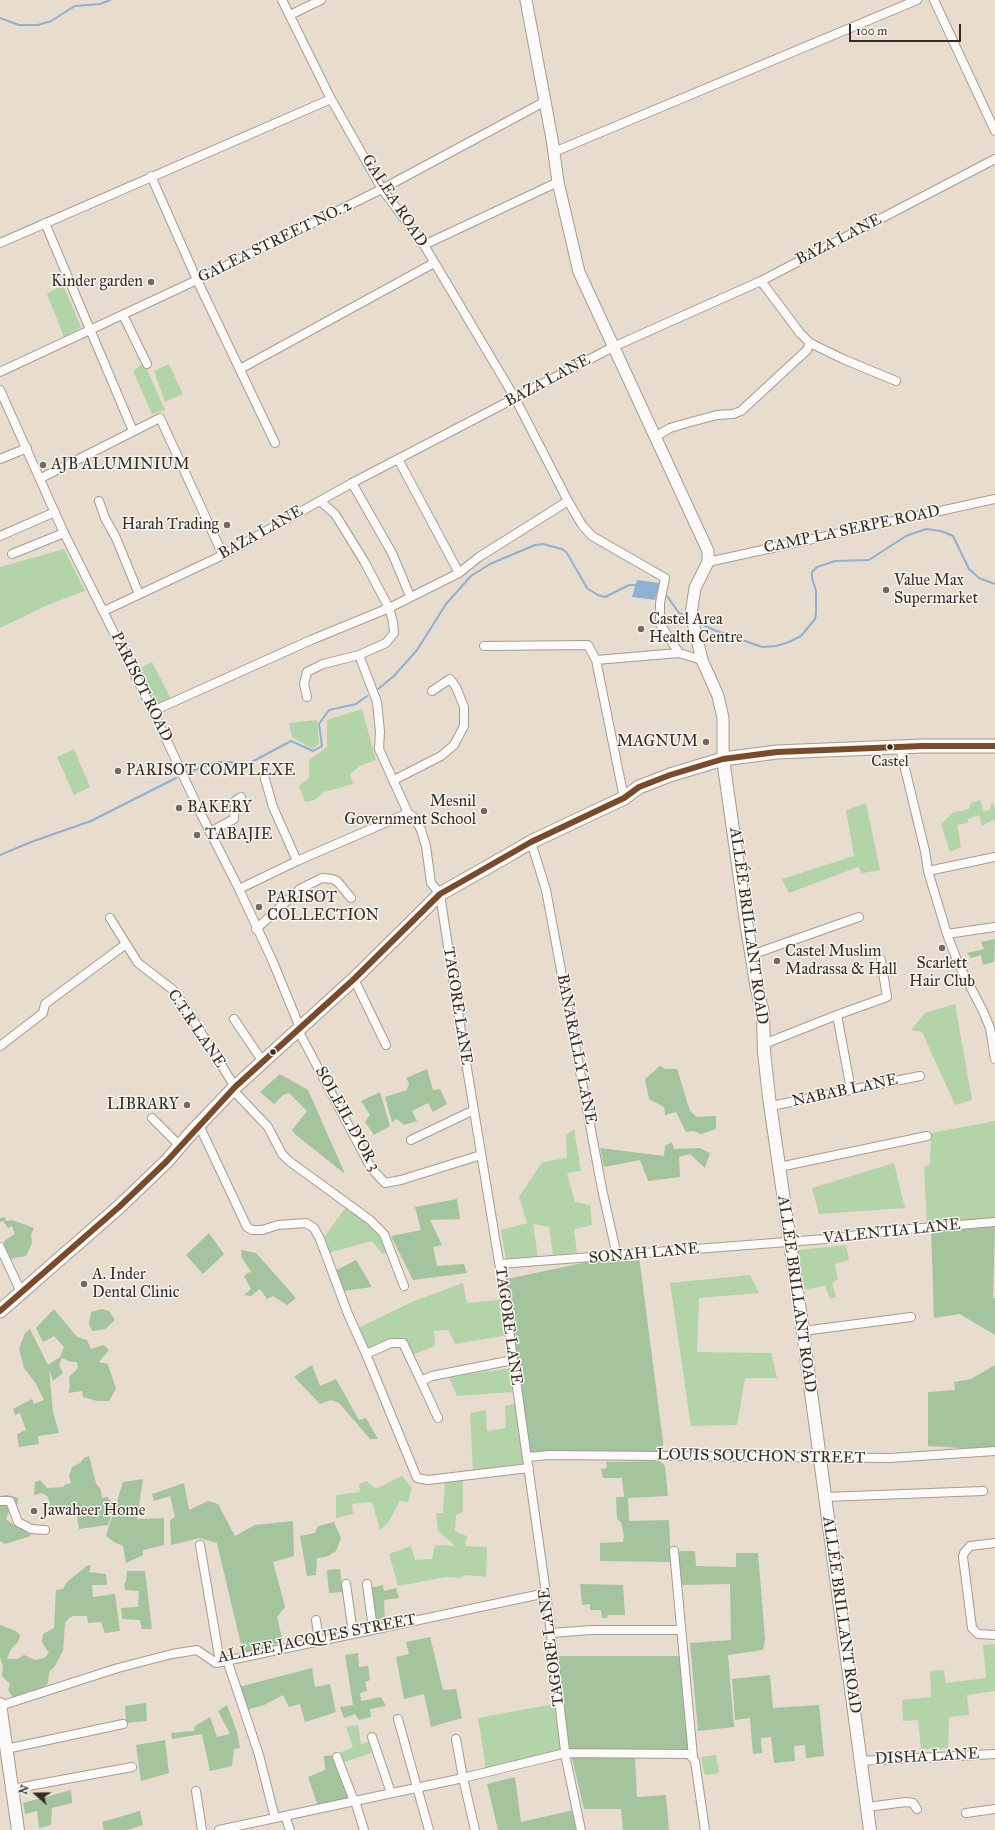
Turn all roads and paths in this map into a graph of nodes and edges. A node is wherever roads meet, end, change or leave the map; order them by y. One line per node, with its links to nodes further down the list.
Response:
1 (282, 0): 6 (street, GALEA ROAD)
2 (321, 0): 6 (street)
3 (917, 0): 10 (street)
4 (934, 0): 9 (street)
5 (529, 1): 8 (street)
6 (290, 15): 7 (street, GALEA ROAD)
7 (331, 99): 12 (street); 14 (street, GALEA ROAD)
8 (544, 102): 10 (street); 14 (street, GALEA STREET NO. 2)
9 (995, 131)
10 (554, 152): 13 (street)
11 (995, 159): 20 (street, BAZA LANE)
12 (152, 176): 15 (street); 19 (street)
13 (558, 182): 17 (street); 24 (street)
14 (382, 188): 17 (street, GALEA ROAD); 19 (street, GALEA STREET NO. 2)
15 (45, 223): 16 (street); 22 (street)
16 (0, 243)
17 (424, 245): 18 (street, GALEA ROAD)
18 (434, 263): 26 (street); 30 (street, GALEA ROAD)
19 (197, 280): 21 (street, GALEA STREET NO. 2); 26 (street)
20 (761, 281): 23 (street); 24 (street, BAZA LANE)
21 (123, 315): 22 (street, GALEA STREET NO. 2); 25 (street)
22 (91, 330): 27 (street, GALEA STREET NO. 2); 31 (street)
23 (810, 343): 28 (street); 32 (street)
24 (613, 348): 30 (street, BAZA LANE); 32 (street)
25 (147, 364)
26 (240, 369): 33 (street)
27 (0, 372)
28 (896, 381)
29 (0, 390): 34 (street, PARISOT ROAD)
30 (516, 398): 36 (street, BAZA LANE); 42 (street, GALEA ROAD)
31 (133, 431): 37 (street); 47 (street)
32 (654, 437): 48 (street)
33 (276, 443)
34 (27, 448): 35 (street); 37 (street, PARISOT ROAD)
35 (0, 459)
36 (398, 459): 38 (street, BAZA LANE); 49 (street)
37 (41, 478): 43 (street, PARISOT ROAD)
38 (352, 483): 41 (street, BAZA LANE); 51 (street)
39 (995, 499): 48 (street, CAMP LA SERPE ROAD)
40 (98, 501): 50 (street)
41 (320, 501): 47 (street, BAZA LANE); 52 (street)
42 (568, 501): 49 (street); 55 (street, GALEA ROAD)
43 (55, 512): 44 (street, PARISOT ROAD); 45 (street)
44 (64, 533): 46 (street); 53 (street, PARISOT ROAD)
45 (0, 536)
46 (12, 554)
47 (223, 555): 50 (street, BAZA LANE)
48 (708, 562): 58 (street)
49 (459, 573): 51 (street)
50 (139, 594): 53 (street, BAZA LANE)
51 (410, 596): 52 (street)
52 (389, 608): 56 (street); 61 (street)
53 (104, 611): 61 (street, PARISOT ROAD)
54 (484, 646): 57 (street)
55 (680, 653): 57 (street); 58 (street)
56 (359, 655): 60 (street); 66 (street)
57 (596, 660): 68 (street)
58 (702, 660): 64 (street)
59 (432, 691): 66 (street)
60 (307, 697)
61 (153, 711): 70 (street, PARISOT ROAD)
62 (995, 746): 63 (main road)
63 (900, 748): 64 (main road); 74 (street)
64 (723, 759): 68 (main road); 84 (main road, ALLÉE BRILLANT ROAD)
65 (265, 779): 73 (street)
66 (394, 780): 69 (street)
67 (241, 797): 70 (street)
68 (624, 798): 71 (main road)
69 (408, 813): 73 (street); 76 (street)
70 (210, 832): 75 (street, PARISOT ROAD)
71 (531, 842): 76 (main road); 110 (street, BANARALLY LANE)
72 (995, 857): 74 (street)
73 (297, 861): 75 (street)
74 (928, 871): 82 (street)
75 (238, 889): 81 (street, PARISOT ROAD)
76 (440, 894): 86 (main road); 99 (street, TAGORE LANE)
77 (351, 898): 81 (street)
78 (859, 917): 84 (street)
79 (110, 918): 83 (street, C.T.R LANE)
80 (995, 927): 82 (street)
81 (256, 929): 89 (street, PARISOT ROAD)
82 (947, 934): 93 (street)
83 (126, 944): 92 (street); 96 (street, C.T.R LANE)
84 (752, 955): 90 (main road, ALLÉE BRILLANT ROAD)
85 (881, 960): 87 (street)
86 (354, 979): 89 (main road); 91 (street)
87 (837, 1015): 90 (street); 97 (street)
88 (234, 1019): 94 (street)
89 (299, 1029): 94 (main road); 105 (street, SOLEIL D'OR 3)
90 (764, 1044): 98 (main road, ALLÉE BRILLANT ROAD)
91 (386, 1045)
92 (0, 1046)
93 (995, 1059)
94 (263, 1062): 96 (main road)
95 (920, 1076): 97 (street, NABAB LANE)
96 (234, 1088): 101 (main road); 112 (street, C.T.R LANE)
97 (851, 1090): 98 (street, NABAB LANE)
98 (771, 1106): 106 (main road, ALLÉE BRILLANT ROAD)
99 (474, 1110): 103 (street); 105 (street, TAGORE LANE)
100 (152, 1118): 104 (street)
101 (199, 1124): 104 (main road); 117 (street)
102 (927, 1136): 106 (street)
103 (411, 1140)
104 (180, 1146): 113 (main road)
105 (481, 1155): 111 (street, TAGORE LANE)
106 (779, 1167): 108 (main road, ALLÉE BRILLANT ROAD)
107 (995, 1222): 108 (street, VALENTIA LANE)
108 (791, 1242): 110 (street, SONAH LANE); 116 (main road, ALLÉE BRILLANT ROAD)
109 (0, 1247): 113 (street)
110 (618, 1256): 111 (street, SONAH LANE)
111 (500, 1264): 118 (street, TAGORE LANE)
112 (404, 1286)
113 (21, 1292): 114 (main road)
114 (0, 1311)
115 (911, 1317): 116 (street)
116 (803, 1331): 123 (main road, ALLÉE BRILLANT ROAD)
117 (366, 1354): 119 (street); 124 (street)
118 (514, 1360): 119 (street); 122 (street, TAGORE LANE)
119 (421, 1382): 120 (street)
120 (438, 1418)
121 (995, 1451): 123 (street, LOUIS SOUCHON STREET)
122 (528, 1457): 123 (street, LOUIS SOUCHON STREET); 124 (street, TAGORE LANE)
123 (820, 1458): 126 (main road, ALLÉE BRILLANT ROAD)
124 (529, 1468): 134 (street, TAGORE LANE)
125 (983, 1491): 126 (street)
126 (825, 1497): 153 (main road, ALLÉE BRILLANT ROAD)
127 (0, 1501): 128 (street)
128 (45, 1530)
129 (995, 1543): 140 (street)
130 (200, 1545): 142 (street)
131 (674, 1551): 137 (street)
132 (346, 1584): 138 (street)
133 (367, 1584): 136 (street)
134 (546, 1594): 136 (street, ALLEE JACQUES STREET); 139 (street, TAGORE LANE)
135 (316, 1620): 141 (street)
136 (373, 1629): 138 (street, ALLEE JACQUES STREET)
137 (681, 1630): 139 (street); 152 (street)
138 (353, 1633): 141 (street, ALLEE JACQUES STREET)
139 (551, 1633): 150 (street, TAGORE LANE)
140 (995, 1634)
141 (319, 1640): 142 (street, ALLEE JACQUES STREET)
142 (224, 1661): 143 (street, ALLEE JACQUES STREET); 166 (street)
143 (0, 1705): 148 (main road)
144 (398, 1719): 156 (street)
145 (123, 1724): 148 (street)
146 (372, 1737): 159 (street)
147 (456, 1738): 155 (street)
148 (6, 1749): 157 (main road)
149 (995, 1754): 153 (street, DISHA LANE)
150 (566, 1756): 152 (street); 155 (street); 174 (street, TAGORE LANE)
151 (338, 1757): 160 (street)
152 (693, 1757): 175 (street)
153 (859, 1761): 161 (main road, ALLÉE BRILLANT ROAD)
154 (132, 1767): 157 (street)
155 (463, 1778): 156 (street); 173 (street)
156 (418, 1787): 159 (street); 172 (street)
157 (12, 1789): 167 (main road)
158 (196, 1791): 168 (street)
159 (391, 1793): 160 (street)
160 (354, 1801): 165 (street); 171 (street)
161 (866, 1807): 162 (street); 176 (main road, ALLÉE BRILLANT ROAD)
162 (917, 1809)
163 (995, 1809): 164 (street)
164 (966, 1813)
165 (285, 1816): 166 (street); 170 (street)
166 (275, 1818): 169 (street)
167 (18, 1830)
168 (202, 1830)
169 (219, 1830)
170 (290, 1830)
171 (364, 1830)
172 (429, 1830)
173 (475, 1830)
174 (581, 1830)
175 (705, 1830)
176 (870, 1830)

